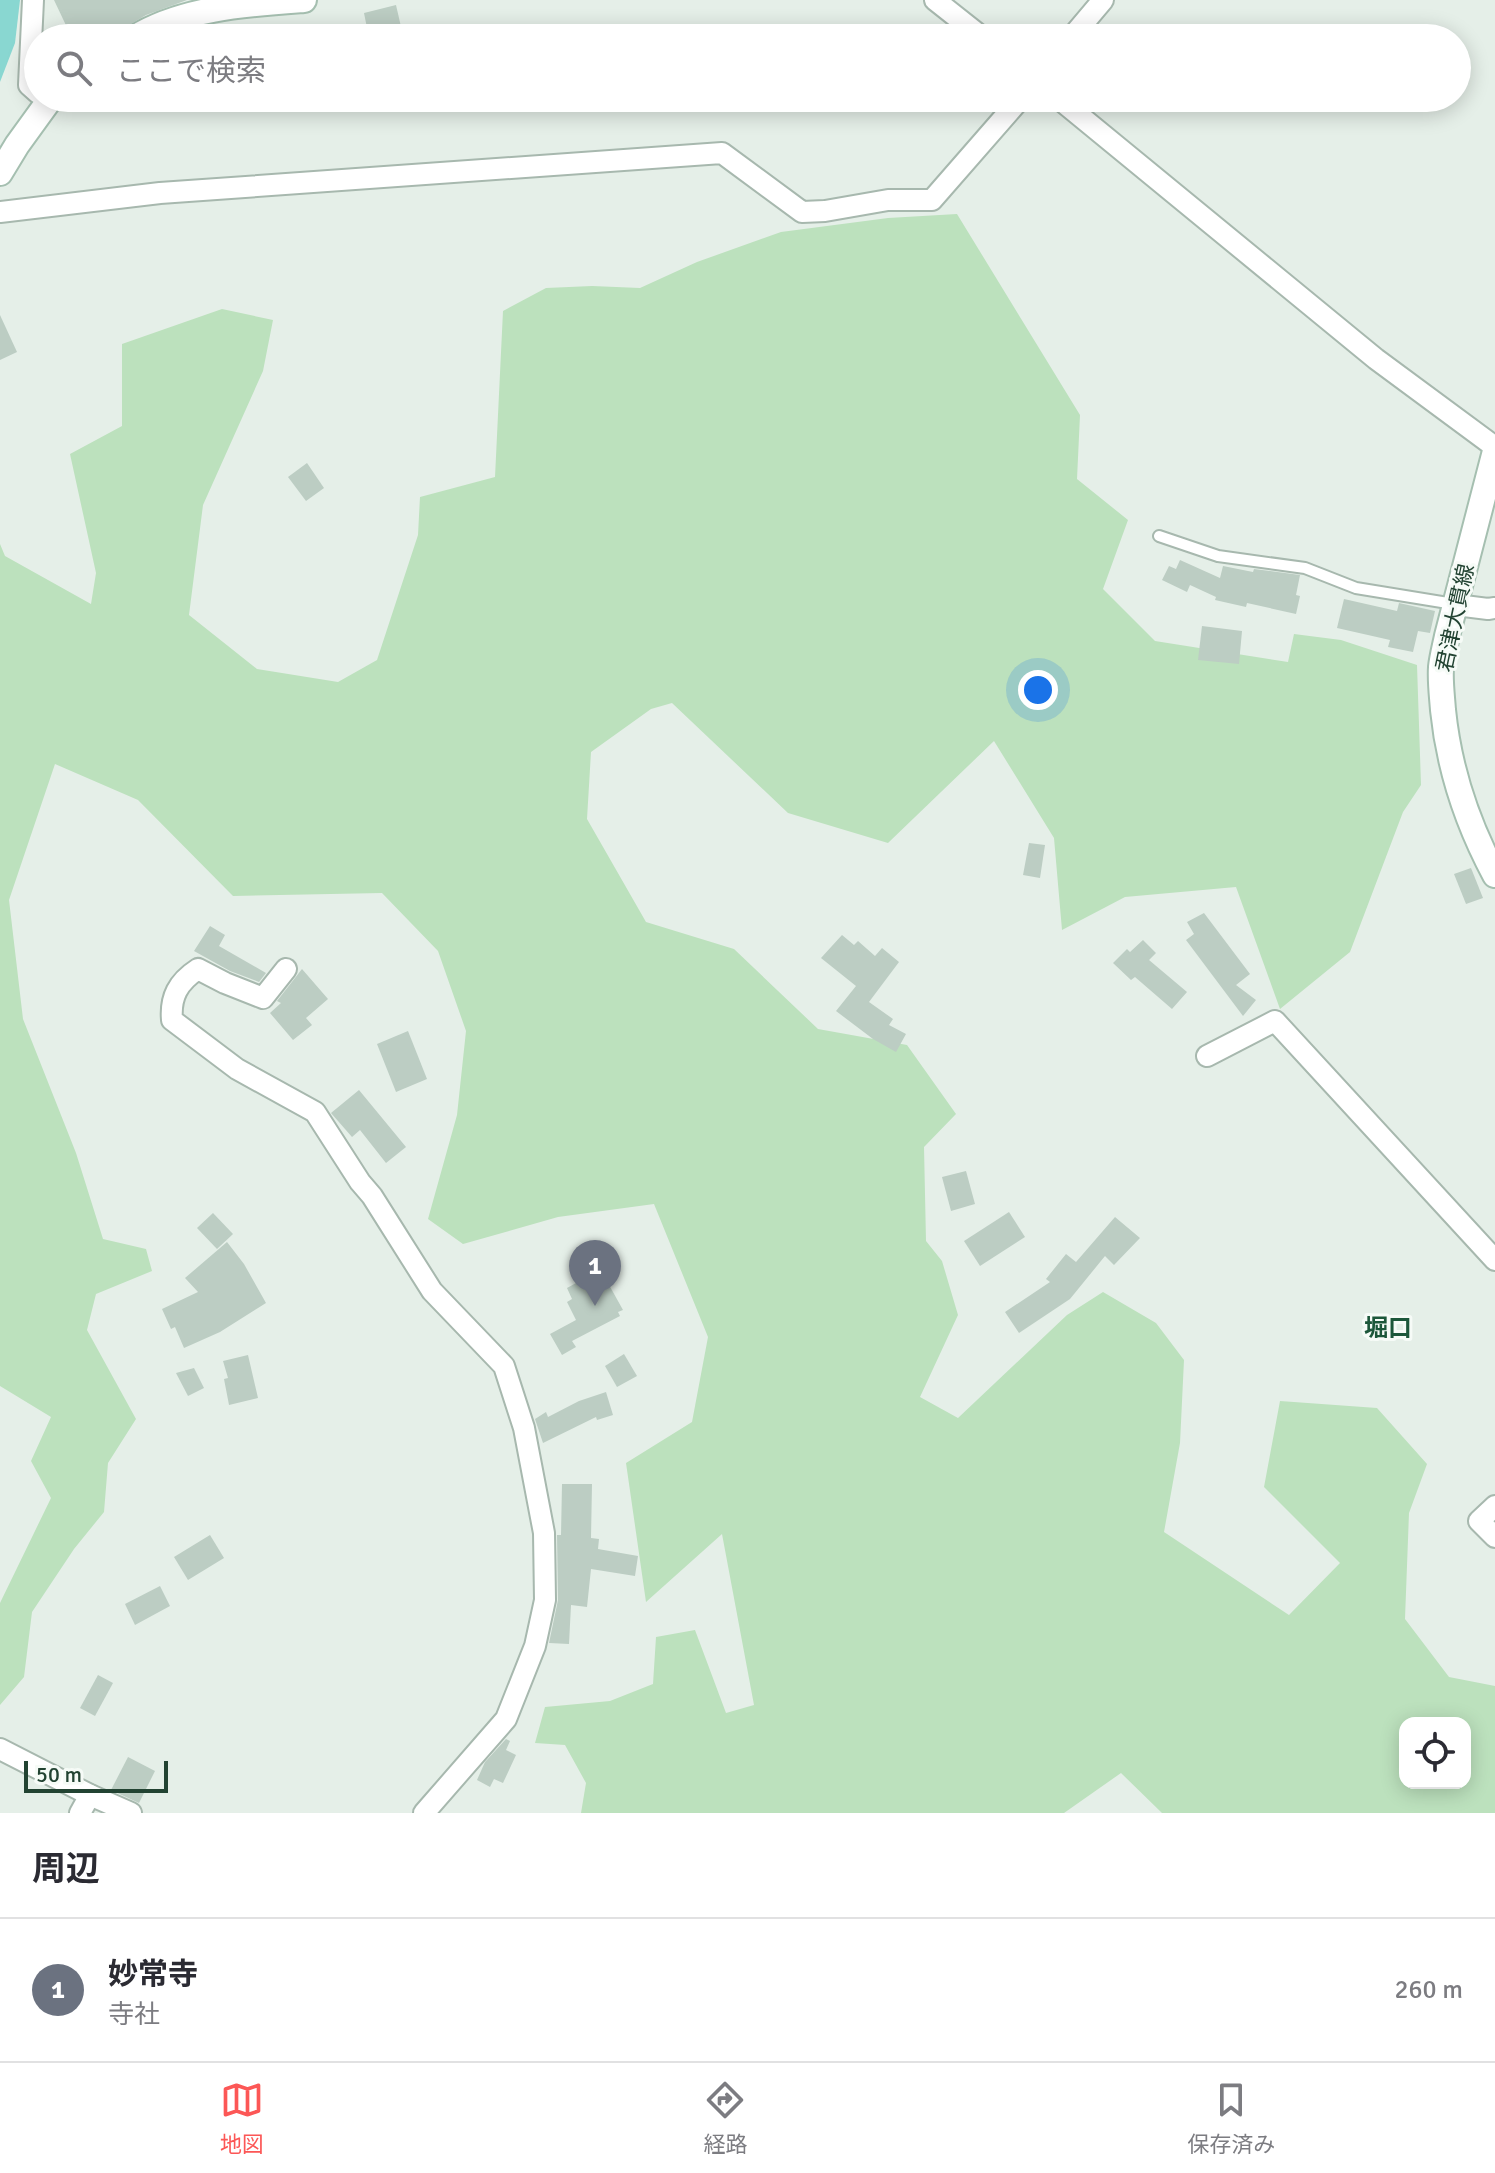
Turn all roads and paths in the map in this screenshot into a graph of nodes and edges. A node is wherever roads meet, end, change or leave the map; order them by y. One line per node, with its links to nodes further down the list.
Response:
1 (33, 0): 5 (street)
2 (304, 0): 6 (main road)
3 (935, 0): 7 (street)
4 (1103, 0): 8 (street)
5 (32, 24)
6 (163, 24)
7 (965, 24)
8 (1083, 24)
9 (37, 112): 12 (main road)
10 (1009, 112): 13 (street)
11 (1075, 112): 14 (street)
12 (0, 173)
13 (0, 212)
14 (1495, 449): 16 (main road, 君津大貫線)
15 (1159, 536): 16 (lane)
16 (1456, 605): 17 (street); 18 (main road, 君津大貫線)
17 (1495, 608)
18 (1495, 875)
19 (286, 969): 27 (street)
20 (1207, 1056): 21 (street)
21 (1495, 1260)
22 (1495, 1506): 23 (street)
23 (1495, 1537)
24 (0, 1749): 25 (street)
25 (85, 1804): 26 (street)
26 (131, 1813)
27 (424, 1813)

